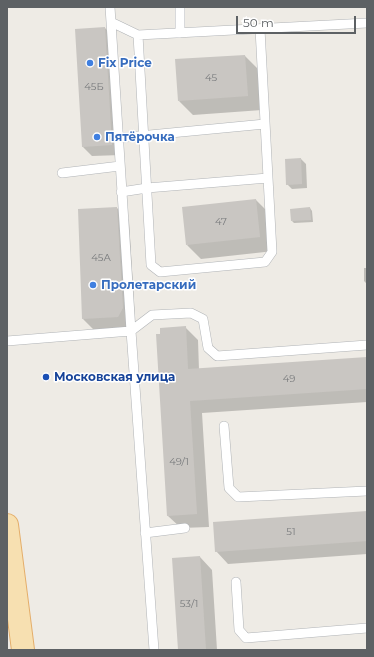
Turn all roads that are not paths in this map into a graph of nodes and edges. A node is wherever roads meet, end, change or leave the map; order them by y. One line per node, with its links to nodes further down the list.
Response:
1 (110, 7): 3 (lane)
2 (180, 7): 6 (lane)
3 (111, 22): 7 (lane); 10 (lane)
4 (367, 23): 5 (lane)
5 (260, 29): 6 (lane); 8 (lane)
6 (180, 33): 7 (lane)
7 (138, 35): 9 (lane)
8 (265, 124): 9 (lane); 13 (lane)
9 (144, 135): 10 (lane); 14 (lane)
10 (118, 138): 11 (lane)
11 (120, 166): 12 (lane); 15 (lane)
12 (62, 172)
13 (268, 178): 14 (lane); 14 (lane)
14 (147, 188): 15 (lane)
15 (121, 192): 16 (lane)
16 (131, 331): 17 (lane); 18 (lane); 23 (lane)
17 (7, 341)
18 (367, 345)
19 (224, 426): 20 (lane)
20 (367, 491)
21 (7, 525): 26 (main road)
22 (185, 528): 23 (lane)
23 (145, 533): 27 (lane)
24 (236, 582): 25 (lane)
25 (367, 628)
26 (23, 650)
27 (154, 650)

